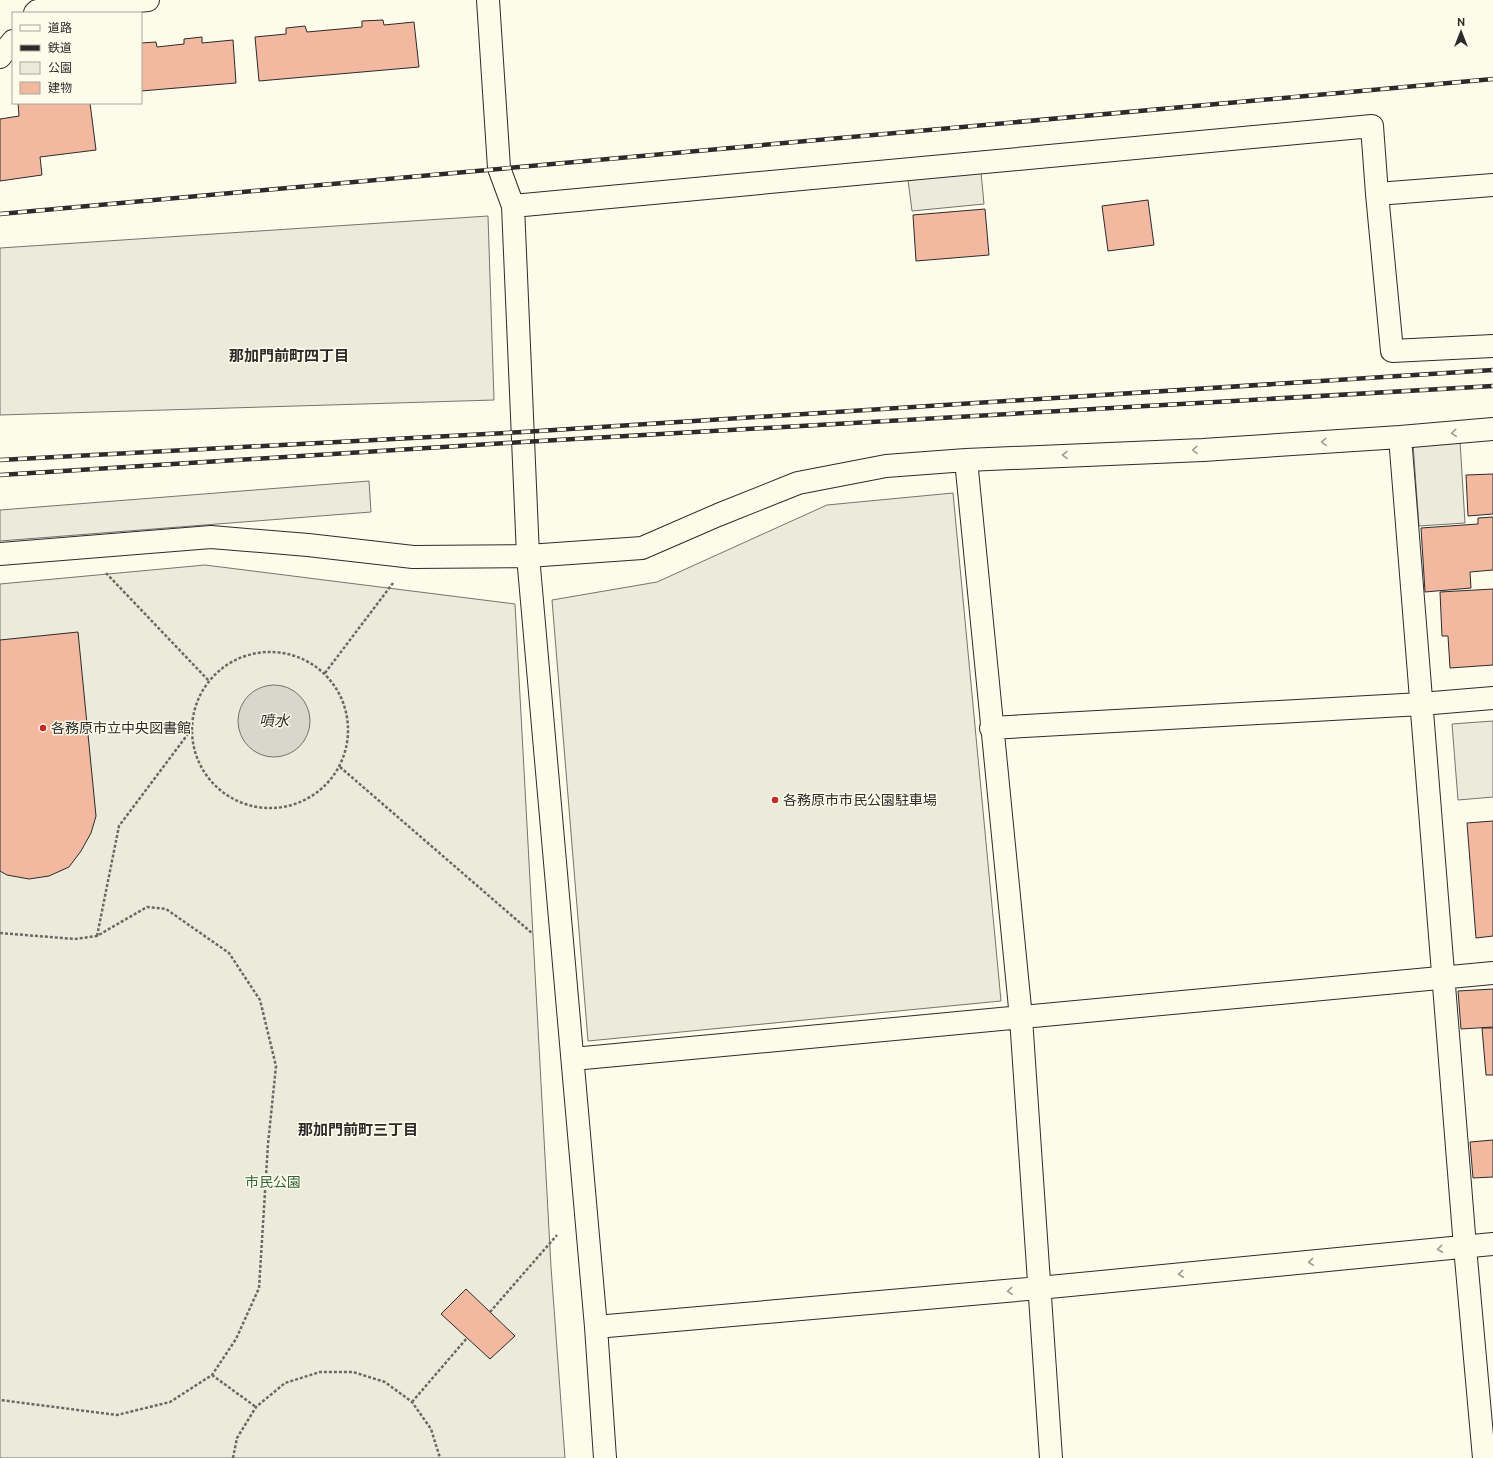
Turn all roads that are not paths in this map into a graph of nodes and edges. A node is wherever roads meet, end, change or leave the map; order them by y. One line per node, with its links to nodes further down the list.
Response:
1 (148, 0): 3 (street)
2 (488, 0): 8 (street)
3 (36, 12)
4 (12, 42): 5 (street)
5 (0, 57)
6 (1493, 185): 7 (street)
7 (1377, 194): 8 (street); 9 (street)
8 (513, 206): 14 (street)
9 (1493, 346)
10 (1493, 429): 11 (street, one-way to 11)
11 (1400, 437): 12 (street, one-way to 12); 16 (street)
12 (966, 460): 14 (street); 17 (street)
13 (0, 554): 14 (street)
14 (528, 556): 21 (street)
15 (1493, 698): 16 (street)
16 (1421, 704): 17 (street); 19 (street)
17 (991, 728): 20 (street)
18 (1493, 973): 19 (street)
19 (1443, 978): 20 (street); 23 (street)
20 (1021, 1018): 21 (street); 24 (street)
21 (573, 1059): 25 (street)
22 (1493, 1244): 23 (street)
23 (1465, 1247): 24 (street, one-way to 24); 28 (street)
24 (1039, 1288): 25 (street, one-way to 25); 27 (street)
25 (596, 1327): 26 (street)
26 (604, 1458)
27 (1051, 1458)
28 (1484, 1458)

